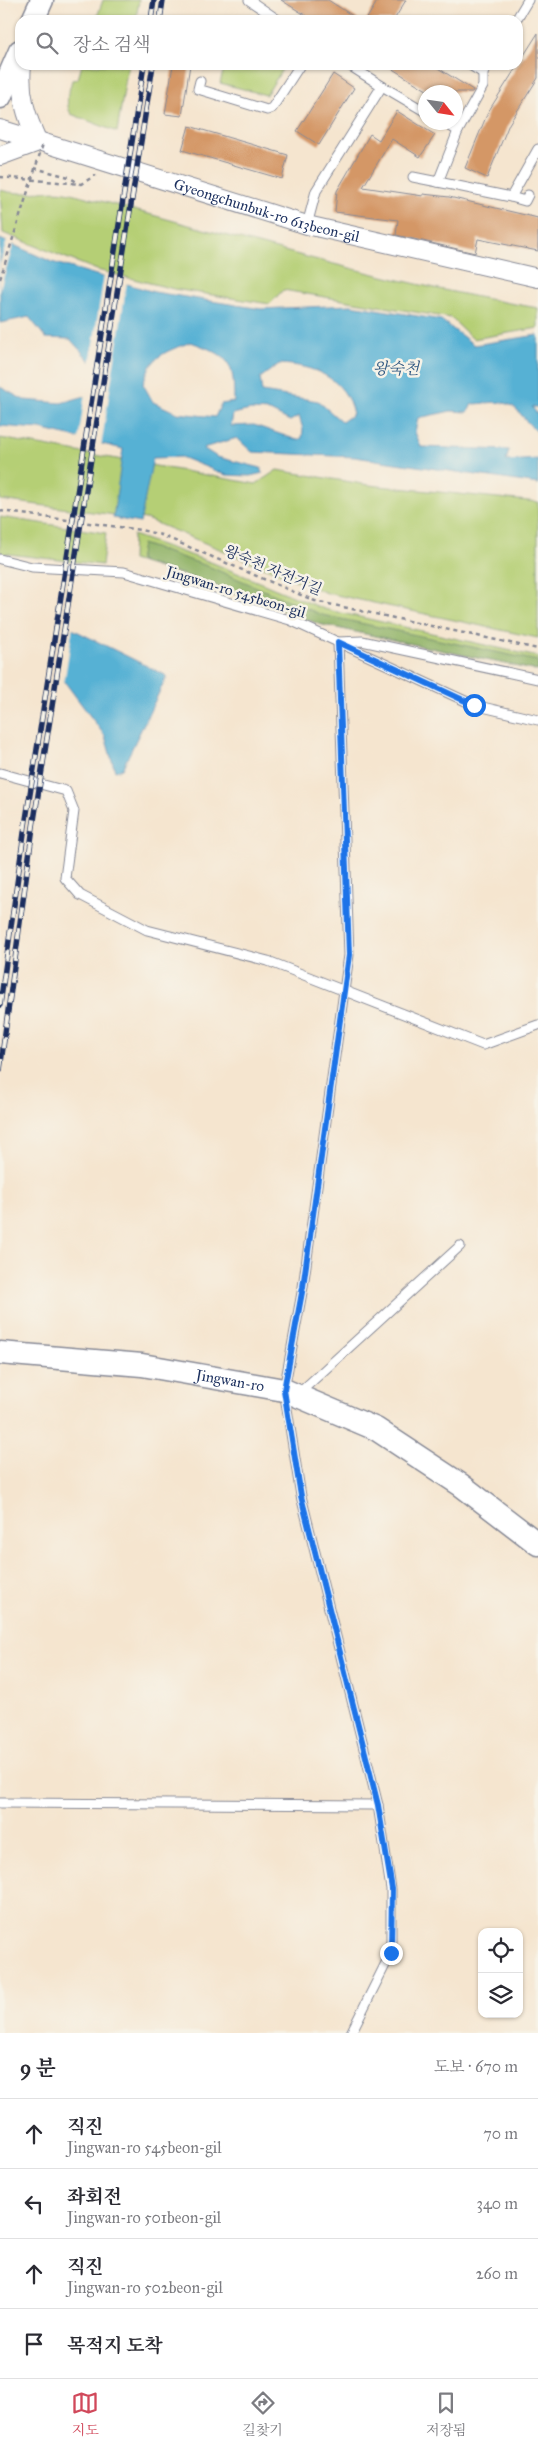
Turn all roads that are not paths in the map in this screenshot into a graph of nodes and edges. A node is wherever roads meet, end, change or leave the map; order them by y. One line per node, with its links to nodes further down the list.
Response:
1 (42, 0): 4 (street)
2 (249, 0): 5 (lane)
3 (528, 0): 6 (lane)
4 (35, 15)
5 (271, 15)
6 (519, 15)
7 (15, 62): 14 (street)
8 (21, 70): 18 (street)
9 (297, 70): 12 (lane)
10 (357, 70): 13 (lane)
11 (486, 70): 17 (lane)
12 (200, 81)
13 (382, 86): 15 (lane); 25 (lane)
14 (0, 97)
15 (418, 107)
16 (0, 129): 18 (street, Gyeongchunbuk-ro 613beon-gil)
17 (458, 131): 22 (lane)
18 (41, 143): 20 (street); 25 (street, Gyeongchunbuk-ro 613beon-gil)
19 (538, 149): 24 (lane)
20 (4, 155)
21 (413, 178): 22 (lane)
22 (438, 182): 24 (lane)
23 (528, 195): 24 (lane)
24 (511, 197)
25 (307, 225): 26 (street, Gyeongchunbuk-ro 613beon-gil)
26 (538, 278)
27 (0, 559): 28 (lane, Jingwan-ro 545beon-gil)
28 (338, 642): 29 (lane); 30 (lane, Jingwan-ro 545beon-gil); 32 (lane)
29 (538, 679)
30 (538, 720)
31 (0, 773): 32 (lane)
32 (344, 990): 33 (lane); 36 (lane)
33 (538, 1025)
34 (460, 1246): 36 (lane)
35 (0, 1353): 36 (street, Jingwan-ro)
36 (291, 1392): 37 (street, Jingwan-ro); 39 (lane)
37 (538, 1544)
38 (0, 1802): 39 (lane)
39 (378, 1805): 40 (lane)
40 (351, 2033)

